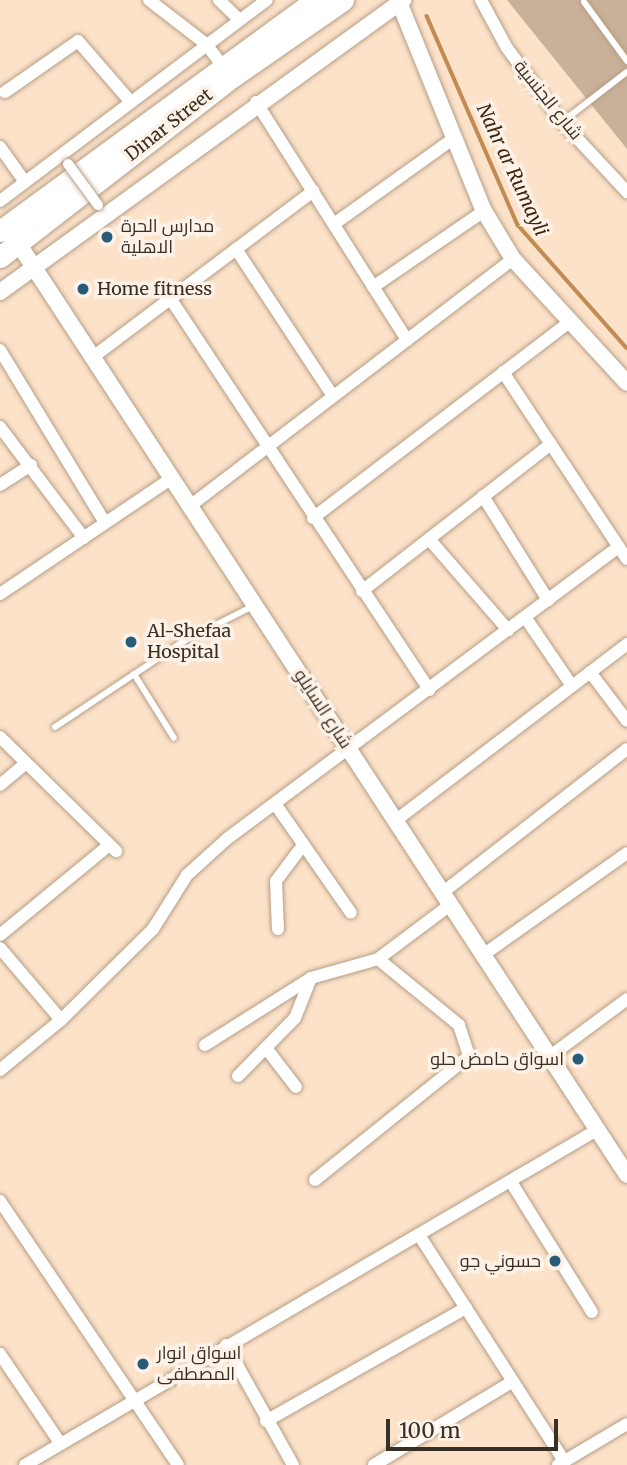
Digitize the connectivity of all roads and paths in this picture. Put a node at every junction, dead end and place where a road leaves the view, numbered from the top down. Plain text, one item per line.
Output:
1 (149, 0) edge
2 (219, 0) edge
3 (267, 0) edge
4 (316, 0) edge
5 (343, 0) edge
6 (481, 0) edge
7 (401, 1) edge
8 (584, 2) dead end
9 (239, 19) junction
10 (206, 44) junction
11 (627, 61) edge
12 (221, 64) junction
13 (627, 72) edge
14 (5, 92) dead end
15 (130, 102) junction
16 (256, 102) junction
17 (562, 122) junction
18 (454, 138) junction
19 (0, 146) edge
20 (68, 164) dead end
21 (26, 182) junction
22 (313, 191) junction
23 (627, 192) edge
24 (0, 201) edge
25 (98, 205) dead end
26 (484, 211) junction
27 (334, 224) junction
28 (0, 231) edge
29 (18, 243) junction
30 (236, 249) junction
31 (0, 257) edge
32 (513, 259) junction
33 (34, 267) junction
34 (373, 287) junction
35 (0, 292) edge
36 (170, 298) junction
37 (569, 322) junction
38 (407, 340) junction
39 (0, 349) edge
40 (93, 357) junction
41 (503, 372) junction
42 (627, 383) edge
43 (333, 396) junction
44 (0, 428) edge
45 (551, 444) junction
46 (267, 447) junction
47 (31, 465) junction
48 (172, 478) junction
49 (0, 485) edge
50 (483, 496) junction
51 (190, 506) junction
52 (313, 517) junction
53 (105, 523) junction
54 (84, 538) junction
55 (429, 539) junction
56 (618, 547) junction
57 (627, 559) edge
58 (362, 591) junction
59 (0, 594) edge
60 (548, 600) junction
61 (254, 605) junction
62 (525, 617) junction
63 (508, 630) junction
64 (627, 644) edge
65 (590, 673) junction
66 (134, 674) junction
67 (572, 686) junction
68 (429, 690) junction
69 (627, 721) edge
70 (55, 727) dead end
71 (0, 737) edge
72 (174, 738) dead end
73 (348, 749) junction
74 (627, 749) edge
75 (26, 763) junction
76 (0, 785) edge
77 (276, 805) junction
78 (395, 821) junction
79 (303, 845) junction
80 (627, 853) edge
81 (446, 899) junction
82 (351, 913) dead end
83 (278, 929) dead end
84 (0, 934) edge
85 (2, 953) edge
86 (483, 955) junction
87 (378, 959) junction
88 (311, 978) junction
89 (627, 999) edge
90 (61, 1020) junction
91 (205, 1045) dead end
92 (266, 1048) junction
93 (550, 1057) junction
94 (0, 1070) edge
95 (238, 1076) dead end
96 (296, 1087) dead end
97 (597, 1129) junction
98 (627, 1175) edge
99 (315, 1180) dead end
100 (511, 1182) junction
101 (0, 1201) edge
102 (419, 1235) junction
103 (466, 1308) junction
104 (592, 1312) dead end
105 (226, 1345) junction
106 (2, 1363) edge
107 (513, 1381) junction
108 (136, 1395) junction
109 (266, 1421) junction
110 (627, 1424) edge
111 (60, 1443) junction
112 (567, 1462) edge
113 (25, 1465) edge
114 (178, 1465) edge
115 (293, 1465) edge
116 (374, 1465) edge

1 - 10 street
2 - 9 street
3 - 9 street
4 - 12 main road, Dinar Street
5 - 29 main road, Dinar Street
6 - 17 street, شارع الجنسية
7 - 16 street
7 - 18 street
8 - 11 lane
9 - 10 street
10 - 12 street
10 - 15 street
12 - 28 main road, Dinar Street
13 - 17 lane
14 - 15 street
15 - 21 street
16 - 22 street
16 - 33 street
17 - 23 street, شارع الجنسية
18 - 26 street
18 - 27 street
19 - 21 street
20 - 25 street, bridge
21 - 24 street
22 - 27 street
22 - 30 street
26 - 32 street
26 - 34 street
27 - 34 street
29 - 31 main road, Dinar Street
29 - 33 street, شارع السايلو
30 - 36 street
30 - 43 street
32 - 37 street
32 - 38 street
33 - 35 street
33 - 40 street, شارع السايلو
34 - 38 street
36 - 40 street
36 - 46 street
37 - 41 street
37 - 42 street
38 - 43 street
39 - 53 street
40 - 48 street, شارع السايلو
41 - 45 street
41 - 52 street
43 - 46 street
44 - 47 street
45 - 50 street
45 - 56 street
46 - 51 street
46 - 52 street
47 - 49 street
47 - 54 street
48 - 51 street, شارع السايلو
48 - 53 street
50 - 55 street
50 - 60 street
51 - 61 street, شارع السايلو
52 - 58 street
53 - 54 street
54 - 59 street
55 - 58 street
55 - 63 street
56 - 57 street
56 - 60 street
58 - 68 street
60 - 62 street
61 - 66 lane
61 - 73 street, شارع السايلو
62 - 63 street
62 - 67 street
63 - 68 street
64 - 65 street
65 - 67 street
65 - 69 street
66 - 70 lane
66 - 72 lane
67 - 78 street
68 - 73 street
71 - 75 street
73 - 77 street
73 - 78 street, شارع السايلو
74 - 81 street
75 - 76 street
75 - 84 street
77 - 79 street
77 - 90 street
78 - 81 street, شارع السايلو
79 - 82 street
79 - 83 street
80 - 86 street
81 - 86 street, شارع السايلو
81 - 87 street
85 - 90 street
86 - 93 street, شارع السايلو
87 - 88 street
87 - 99 street
88 - 91 street
88 - 92 street
89 - 93 street
90 - 94 street
92 - 95 street
92 - 96 street
93 - 97 street, شارع السايلو
97 - 98 street, شارع السايلو
97 - 100 street
100 - 102 street
100 - 104 street
101 - 108 street
102 - 103 street
102 - 105 street
103 - 107 street
103 - 109 street
105 - 108 street
105 - 109 street
106 - 111 street
107 - 112 street
107 - 116 street
108 - 111 street
108 - 114 street
109 - 115 street
110 - 112 street
111 - 113 street

